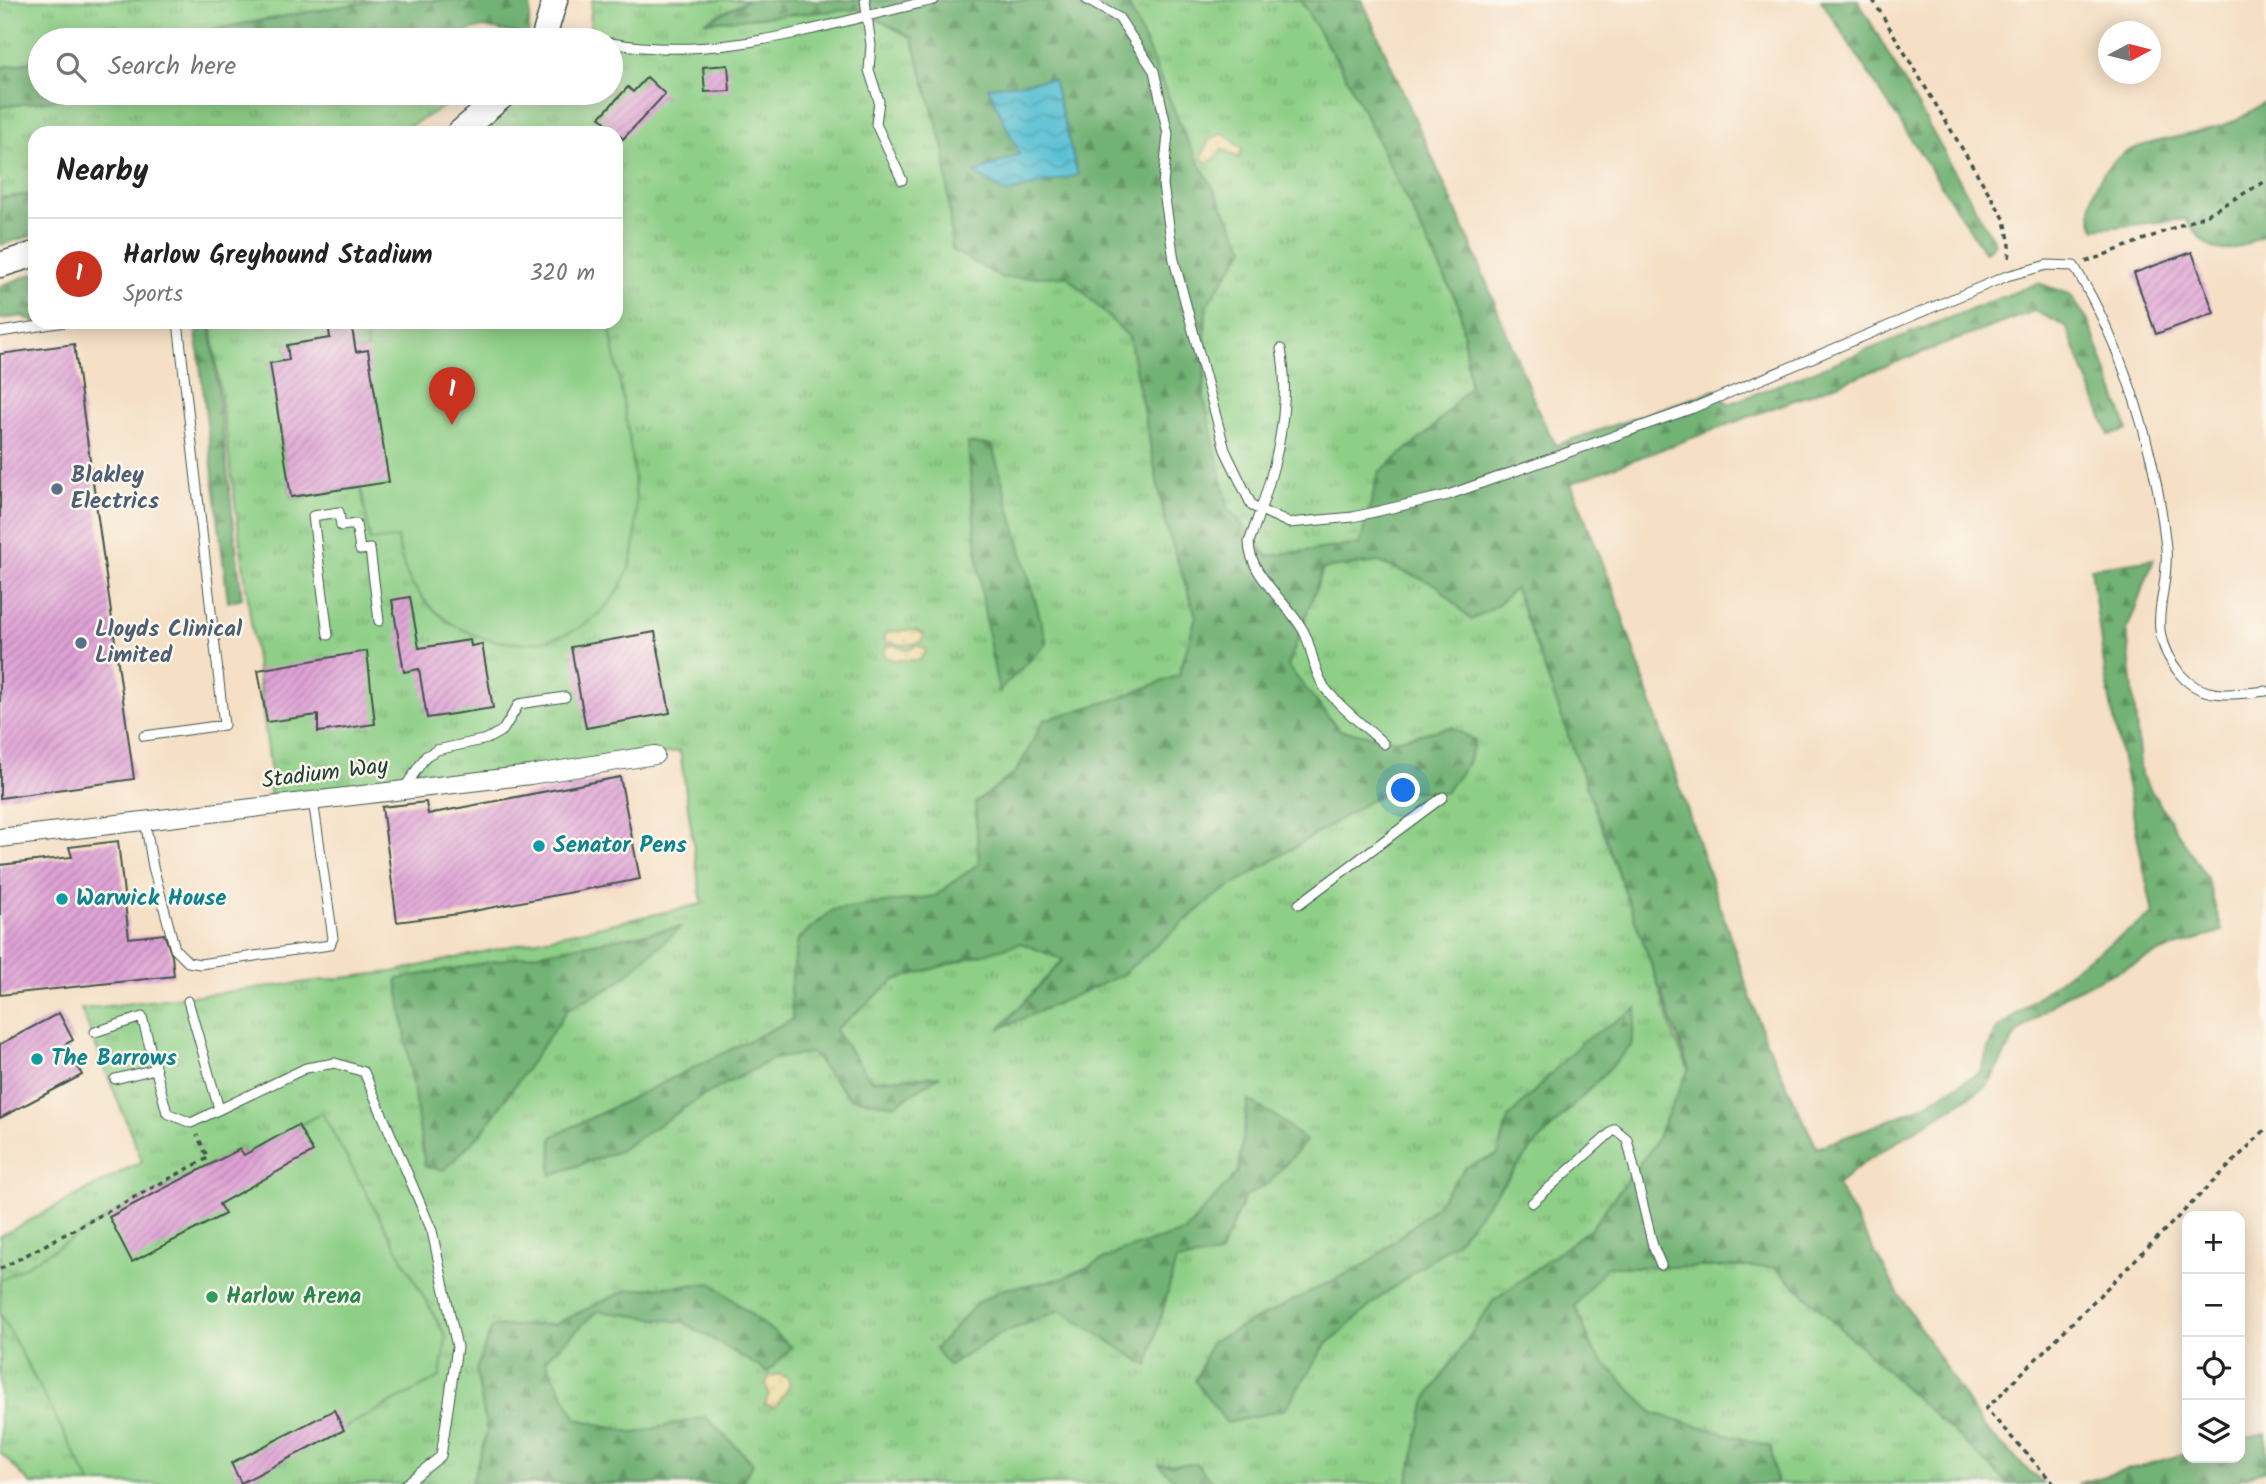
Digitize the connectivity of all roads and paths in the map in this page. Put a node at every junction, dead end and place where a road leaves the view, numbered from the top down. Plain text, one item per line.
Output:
1 (555, 0) edge
2 (865, 0) edge
3 (934, 0) edge
4 (1087, 0) edge
5 (1873, 0) edge
6 (868, 15) junction
7 (548, 28) edge
8 (623, 45) edge
9 (492, 105) edge
10 (467, 126) edge
11 (902, 180) dead end
12 (2266, 181) edge
13 (28, 256) edge
14 (0, 265) edge
15 (2074, 266) junction
16 (2007, 276) junction
17 (28, 328) edge
18 (179, 329) edge
19 (0, 332) edge
20 (1281, 349) dead end
21 (1260, 510) junction
22 (379, 621) dead end
23 (328, 635) dead end
24 (2266, 691) edge
25 (565, 697) dead end
26 (145, 736) dead end
27 (1384, 744) dead end
28 (655, 755) dead end
29 (403, 790) junction
30 (1443, 797) dead end
31 (313, 800) junction
32 (145, 821) junction
33 (0, 838) edge
34 (1299, 904) dead end
35 (188, 1001) dead end
36 (95, 1032) dead end
37 (155, 1069) junction
38 (115, 1079) dead end
39 (219, 1109) junction
40 (191, 1123) junction
41 (2266, 1129) edge
42 (1532, 1203) dead end
43 (1661, 1265) dead end
44 (0, 1269) edge
45 (406, 1484) edge
46 (2054, 1484) edge

1 - 7 street
2 - 6 lane
3 - 6 lane
4 - 21 lane
5 - 16 path
6 - 8 lane
6 - 11 lane
9 - 10 street
12 - 15 path
13 - 14 street
15 - 16 lane
15 - 24 lane
16 - 21 lane
17 - 19 lane
18 - 26 lane
20 - 21 lane
21 - 27 lane
22 - 23 lane
25 - 29 lane
28 - 29 street, Stadium Way
29 - 31 street, Stadium Way
30 - 34 lane
31 - 32 street, Stadium Way
31 - 32 lane
32 - 33 street, Stadium Way
35 - 39 lane
36 - 37 lane
37 - 38 lane
37 - 40 lane
39 - 40 lane
39 - 45 lane
40 - 44 path
41 - 46 path
42 - 43 lane

